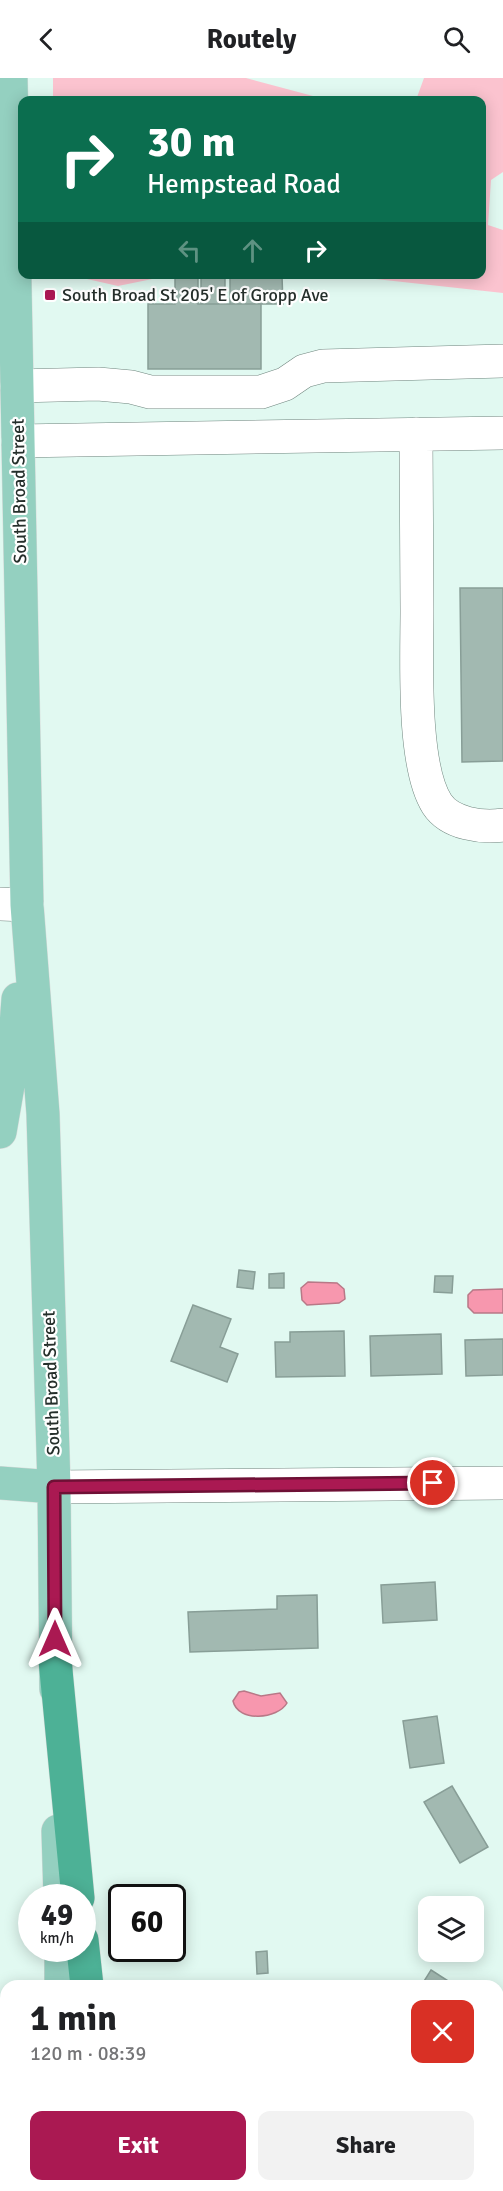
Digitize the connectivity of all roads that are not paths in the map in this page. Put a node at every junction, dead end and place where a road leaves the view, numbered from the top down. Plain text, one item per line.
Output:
1 (11, 78) edge
2 (503, 361) edge
3 (17, 386) junction
4 (503, 433) edge
5 (416, 434) junction
6 (12, 461) edge
7 (503, 825) edge
8 (14, 904) edge
9 (0, 1132) edge
10 (0, 1483) edge
11 (503, 1483) edge
12 (54, 1487) junction
13 (55, 1660) junction
14 (60, 1884) edge
15 (77, 1884) edge
16 (61, 1962) edge
17 (84, 1962) edge
18 (61, 1980) edge
19 (86, 1980) edge

1 - 3 main road, South Broad Street
2 - 3 street
3 - 6 main road, South Broad Street
4 - 5 street
5 - 6 street
5 - 7 street
6 - 8 main road, South Broad Street
8 - 9 main road, South Broad Street
8 - 12 main road, South Broad Street
10 - 12 main road
11 - 12 street
12 - 13 main road, South Broad Street
13 - 14 main road, South Broad Street
13 - 15 highway
16 - 18 main road
17 - 19 highway

